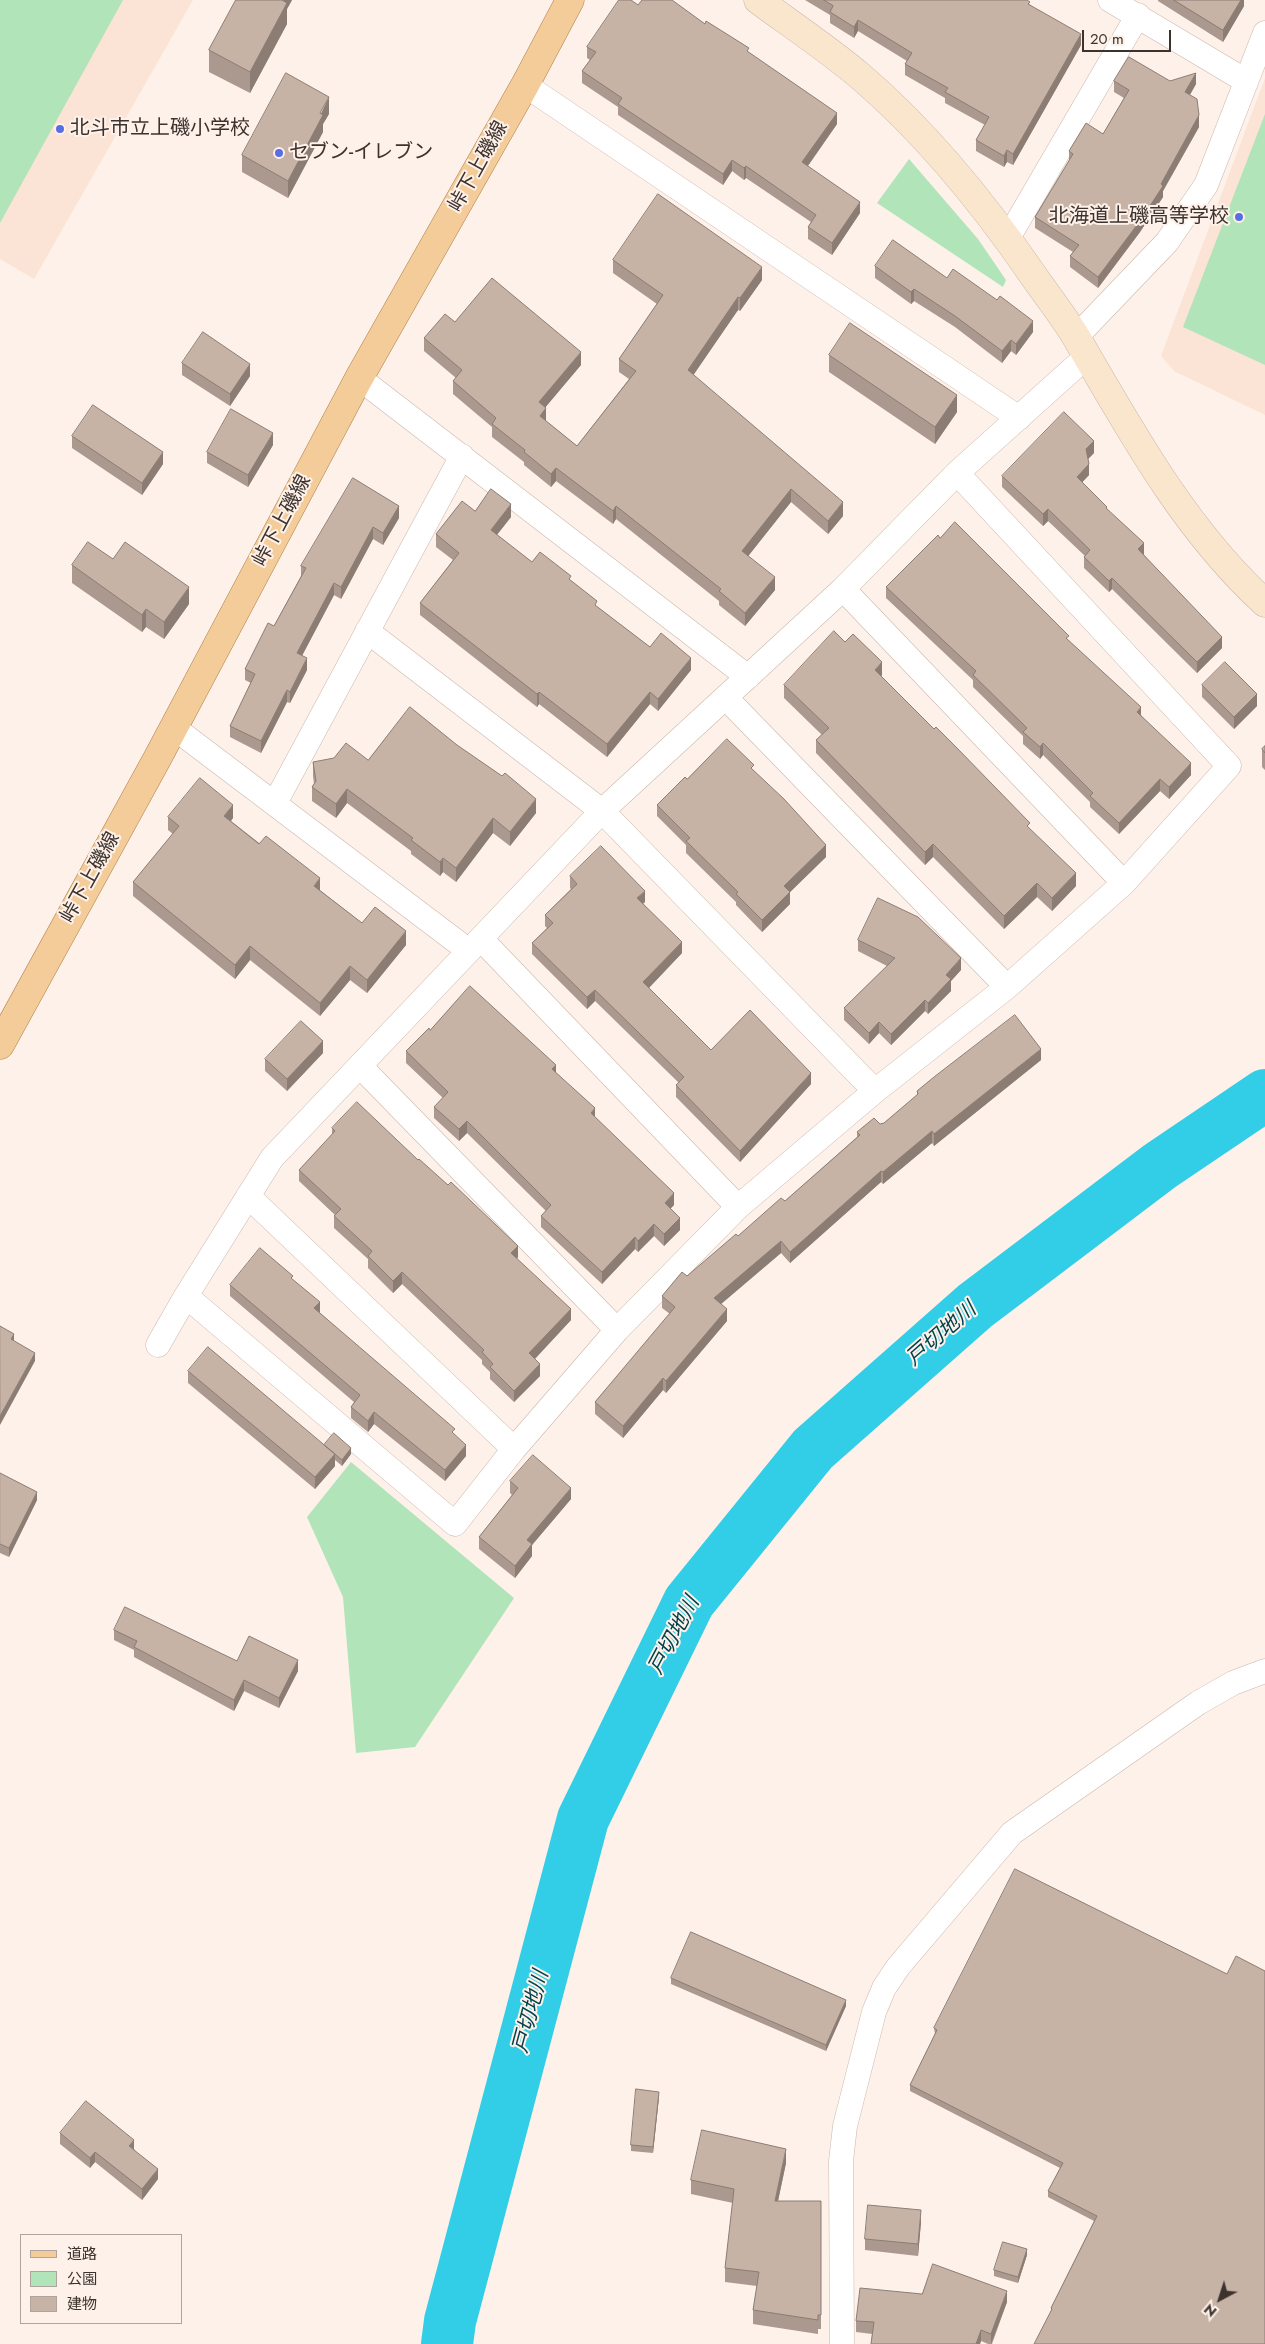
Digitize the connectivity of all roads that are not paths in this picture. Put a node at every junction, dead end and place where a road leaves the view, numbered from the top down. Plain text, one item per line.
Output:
1 (570, 0) edge
2 (758, 0) edge
3 (1110, 0) edge
4 (1138, 15) junction
5 (1265, 33) edge
6 (1246, 81) junction
7 (525, 85) junction
8 (1008, 238) junction
9 (1081, 347) junction
10 (359, 378) junction
11 (1019, 418) junction
12 (462, 456) junction
13 (957, 473) junction
14 (843, 589) junction
15 (1265, 603) edge
16 (367, 631) junction
17 (748, 677) junction
18 (726, 698) junction
19 (173, 726) junction
20 (275, 803) junction
21 (602, 811) junction
22 (1124, 883) junction
23 (475, 945) junction
24 (1007, 987) junction
25 (0, 1045) edge
26 (360, 1066) junction
27 (875, 1091) junction
28 (248, 1196) junction
29 (738, 1207) junction
30 (186, 1296) junction
31 (617, 1330) junction
32 (158, 1345) dead end
33 (514, 1449) junction
34 (1265, 1671) edge
35 (842, 2344) edge

1 - 7 main road, 峠下上磯線
2 - 8 street
3 - 4 street
4 - 6 street
4 - 8 street
5 - 6 street
6 - 9 street
7 - 10 main road, 峠下上磯線
7 - 11 street
8 - 9 street
9 - 11 street
9 - 15 street
10 - 12 street
10 - 19 main road, 峠下上磯線
11 - 13 street
12 - 16 street
12 - 17 street
13 - 14 street
13 - 22 street
14 - 17 street
14 - 22 street
16 - 20 street
16 - 21 street
17 - 18 street
18 - 21 street
18 - 24 street
19 - 20 street
19 - 25 main road, 峠下上磯線
20 - 23 street
21 - 23 street
21 - 27 street
22 - 24 street
23 - 26 street
23 - 29 street
24 - 27 street
26 - 28 street
26 - 31 street
27 - 29 street
28 - 30 street
28 - 33 street
29 - 31 street
30 - 32 street
30 - 33 street
31 - 33 street
34 - 35 street

